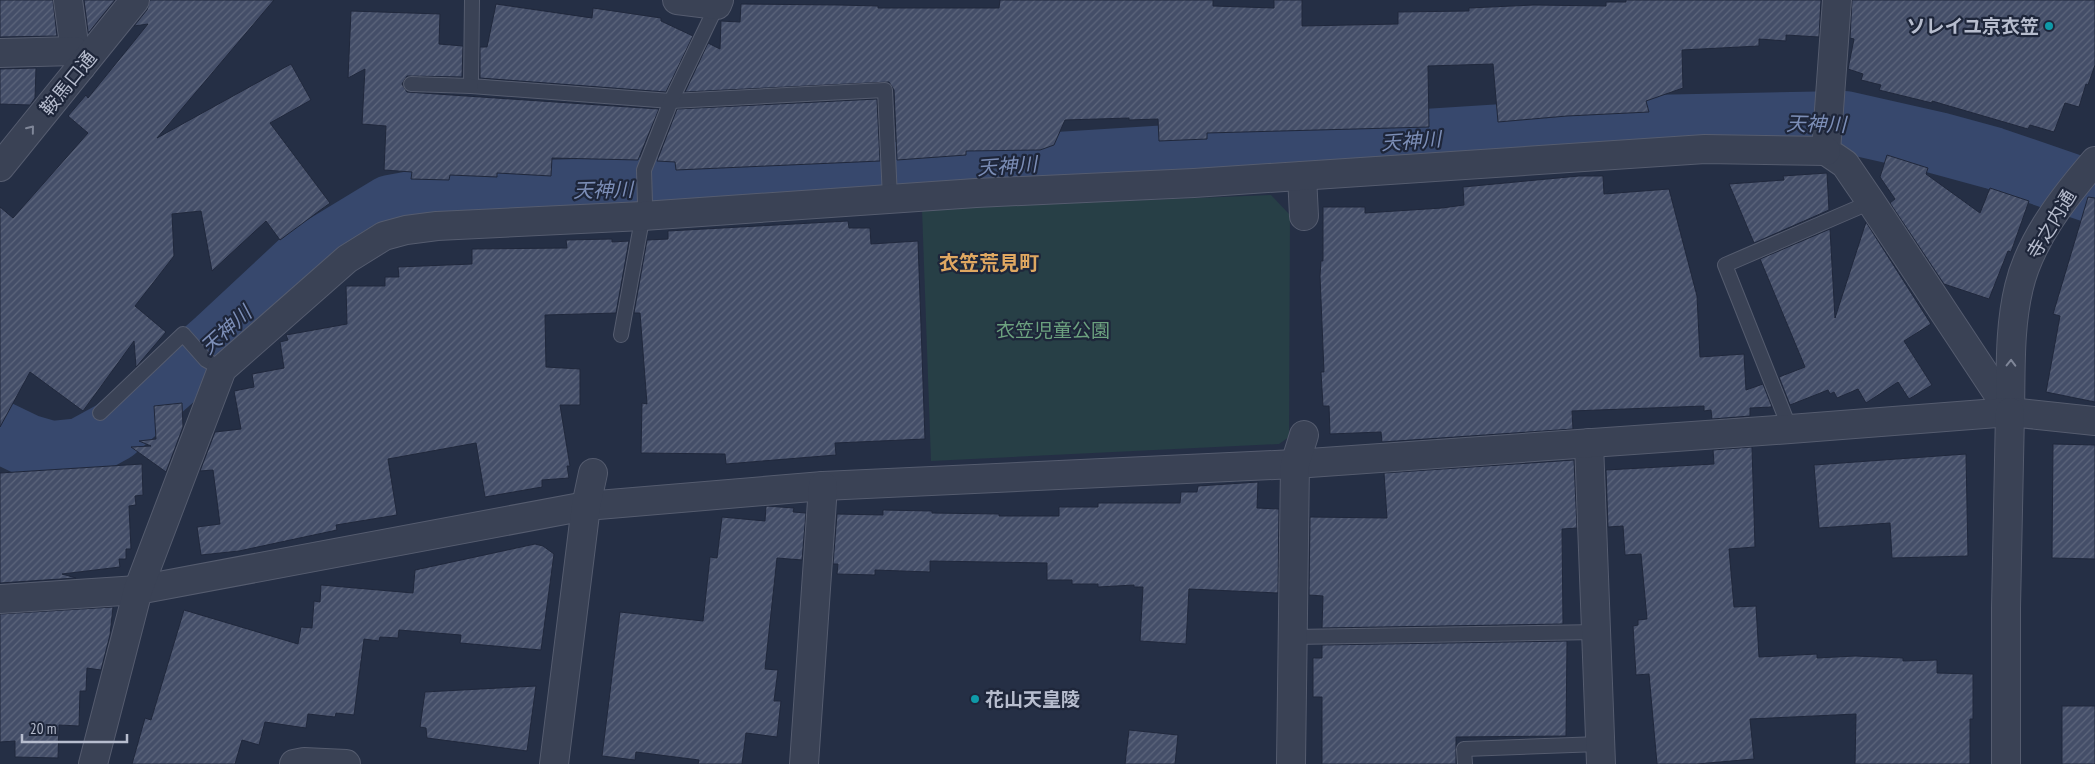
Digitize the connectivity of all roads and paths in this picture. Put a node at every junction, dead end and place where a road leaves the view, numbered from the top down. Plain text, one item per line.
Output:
1 (68, 0) edge
2 (135, 0) edge
3 (472, 0) edge
4 (678, 0) edge
5 (1837, 0) edge
6 (718, 3) edge
7 (0, 53) edge
8 (78, 59) junction
9 (411, 84) dead end
10 (471, 86) junction
11 (671, 100) junction
12 (1827, 139) junction
13 (2095, 161) edge
14 (0, 167) edge
15 (1302, 176) junction
16 (890, 192) junction
17 (1871, 202) junction
18 (644, 210) junction
19 (1304, 216) dead end
20 (621, 335) dead end
21 (214, 364) junction
22 (2010, 412) junction
23 (100, 413) dead end
24 (2095, 421) edge
25 (1790, 430) junction
26 (1304, 435) dead end
27 (1589, 443) junction
28 (1295, 464) junction
29 (593, 473) dead end
30 (823, 486) junction
31 (586, 506) junction
32 (138, 590) junction
33 (0, 599) edge
34 (1597, 632) junction
35 (1293, 637) junction
36 (1600, 754) edge
37 (93, 764) edge
38 (294, 764) edge
39 (346, 764) edge
40 (554, 764) edge
41 (804, 764) edge
42 (1291, 764) edge
43 (1465, 764) edge
44 (2006, 764) edge

1 - 8 street
2 - 8 street, 鞍馬口通
3 - 10 lane
4 - 6 street
5 - 12 street
6 - 11 lane
7 - 8 street
14 -> 8 street, 鞍馬口通
9 - 10 lane
10 - 11 lane
11 - 16 lane
11 - 18 lane
12 - 15 street
12 - 17 street
22 -> 13 street, 寺之内通
15 - 16 street
15 - 19 street
16 - 18 street
17 - 22 street
17 - 25 lane
18 - 20 lane
18 - 21 street
21 - 23 lane
21 - 32 street
22 - 24 street
22 - 25 street
22 - 44 street, 寺之内通
25 - 27 street
26 - 28 street
27 - 28 street
27 - 34 street
28 - 30 street
28 - 35 street
29 - 31 street
30 - 31 street
30 - 41 street
31 - 32 street
31 - 40 street
32 - 33 street
32 - 37 street
34 - 35 lane
34 - 36 street
35 - 42 street
36 - 43 lane
38 - 39 street

